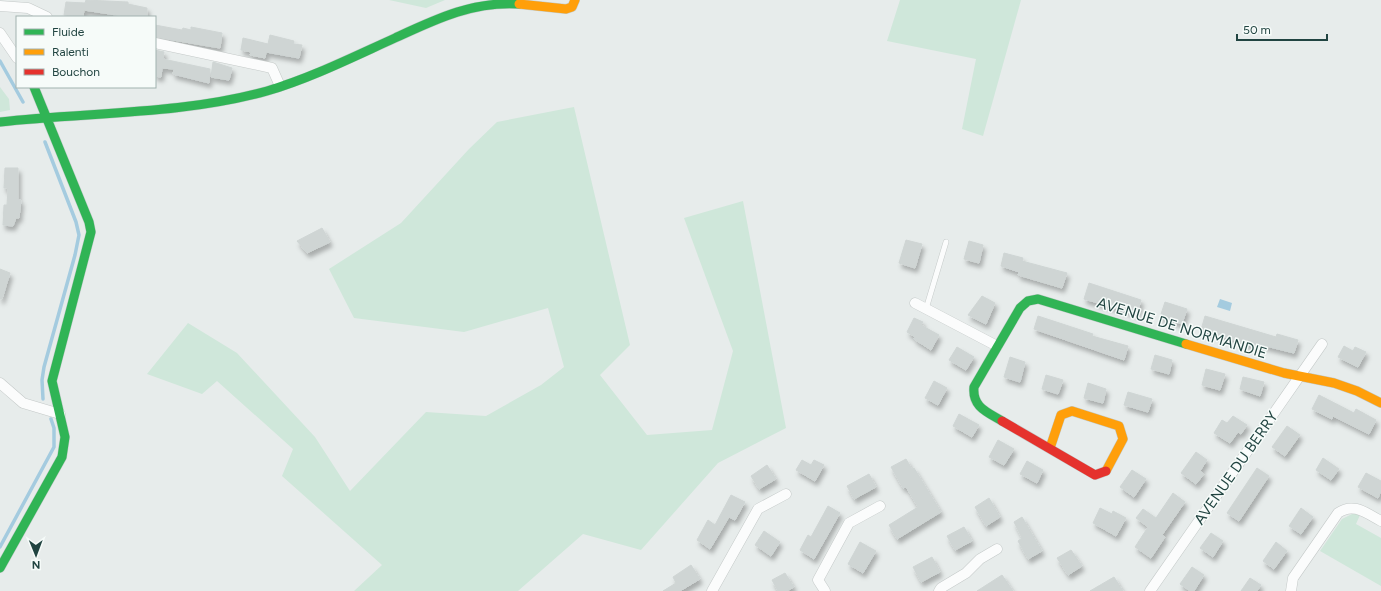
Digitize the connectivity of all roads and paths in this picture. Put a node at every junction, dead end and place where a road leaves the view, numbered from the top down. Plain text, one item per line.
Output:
1 (573, 4) edge
2 (0, 6) edge
3 (46, 16) edge
4 (0, 33) edge
5 (156, 43) edge
6 (16, 57) edge
7 (280, 86) junction
8 (34, 88) edge
9 (47, 117) junction
10 (0, 122) edge
11 (946, 242) dead end
12 (915, 303) dead end
13 (926, 309) junction
14 (1322, 344) dead end
15 (997, 346) junction
16 (1300, 375) junction
17 (0, 383) edge
18 (1381, 403) edge
19 (60, 414) junction
20 (1050, 448) junction
21 (786, 494) dead end
22 (880, 506) dead end
23 (1381, 521) edge
24 (997, 549) dead end
25 (0, 568) edge
26 (1291, 590) edge
27 (712, 591) edge
28 (824, 591) edge
29 (939, 591) edge
30 (1150, 591) edge

1 - 7 street
2 - 3 street
4 - 6 street
5 - 7 street
7 - 9 street
8 - 9 street
9 - 10 street
9 - 19 street
11 - 13 lane
12 - 13 street
13 - 15 street
14 - 16 street, AVENUE DU BERRY
15 - 16 street, AVENUE DE NORMANDIE
15 - 20 street, AVENUE DE NORMANDIE
16 - 18 street, AVENUE DE NORMANDIE
16 - 30 street, AVENUE DU BERRY
17 - 19 street
19 - 25 street
20 - 20 street
21 - 27 street
22 - 28 street
23 - 26 street
24 - 29 street

